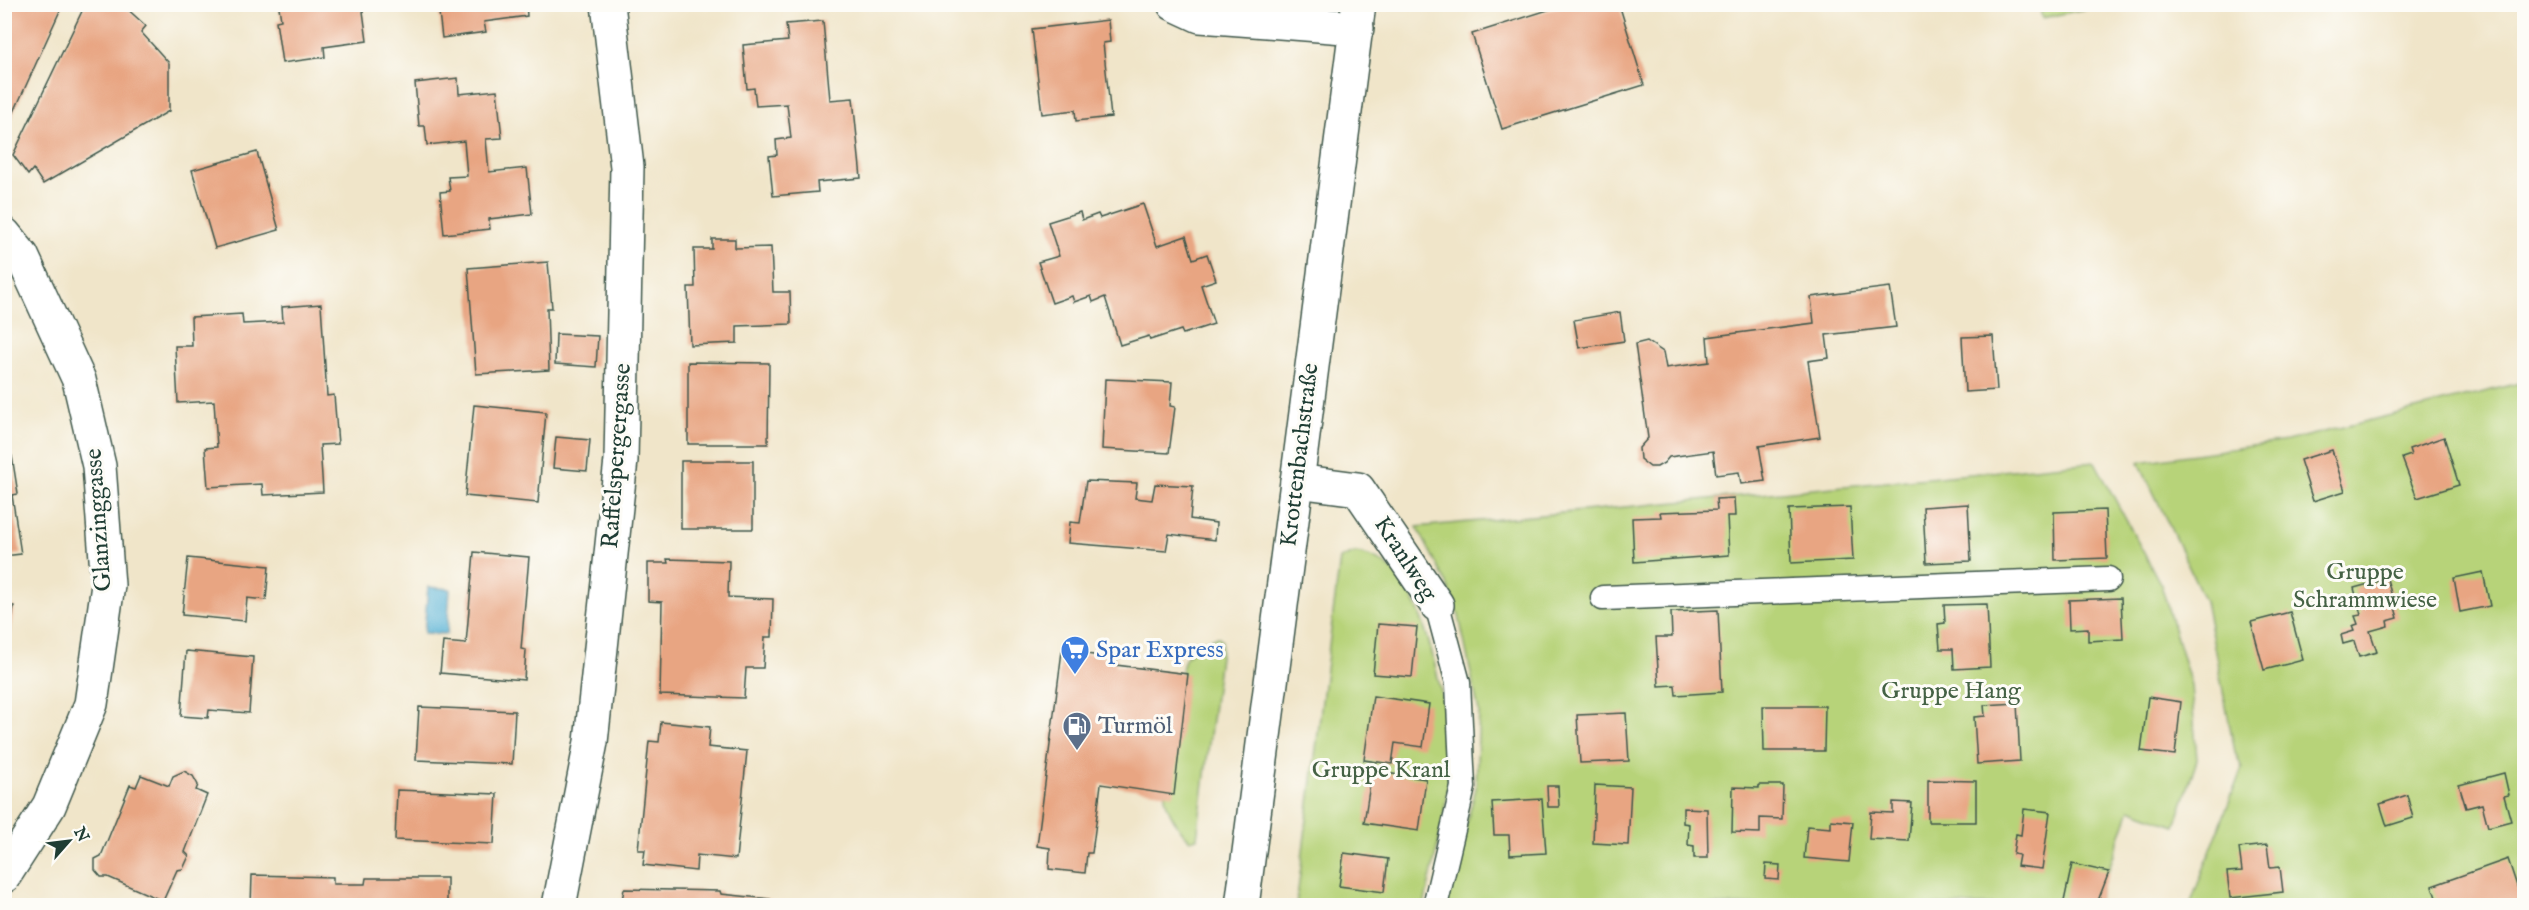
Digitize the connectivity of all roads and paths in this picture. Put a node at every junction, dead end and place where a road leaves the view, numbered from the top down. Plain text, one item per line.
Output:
1 (608, 4) edge
2 (1174, 4) edge
3 (1358, 16) edge
4 (4, 234) edge
5 (1297, 482) junction
6 (2108, 579) dead end
7 (1603, 598) dead end
8 (1437, 605) joint
9 (4, 876) edge
10 (559, 906) edge
11 (1242, 906) edge
12 (1435, 906) edge

1 - 10 street, Raffelspergergasse
2 - 3 street
3 - 5 street, Krottenbachstraße
4 - 9 street, Glanzinggasse
5 - 8 street, Kranlweg
5 - 11 street, Krottenbachstraße
6 - 7 lane
8 - 12 lane, Kranlweg

